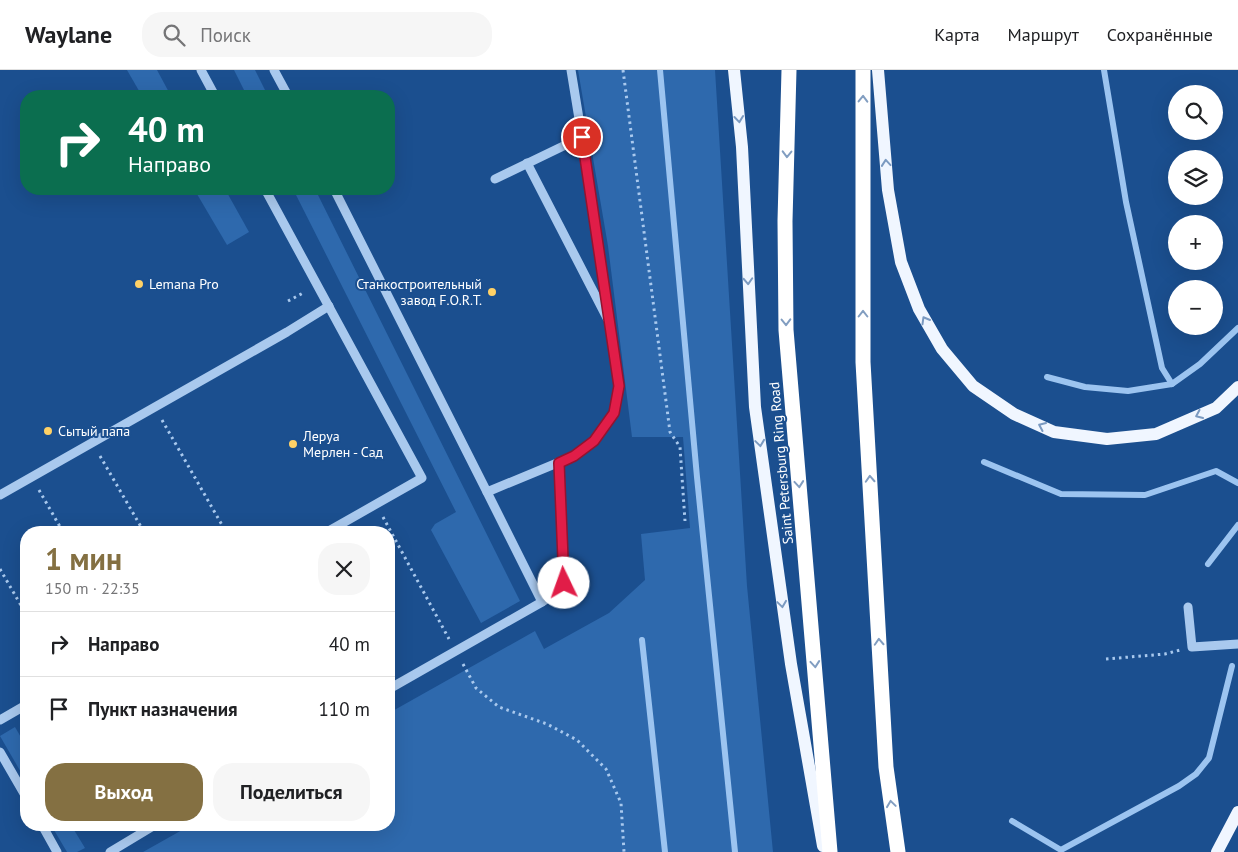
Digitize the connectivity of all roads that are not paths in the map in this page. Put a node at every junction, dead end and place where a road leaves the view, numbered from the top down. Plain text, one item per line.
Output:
1 (201, 70) edge
2 (274, 70) edge
3 (571, 70) edge
4 (734, 70) edge
5 (789, 70) edge
6 (863, 70) edge
7 (878, 70) edge
8 (212, 90) edge
9 (285, 90) edge
10 (582, 137) junction
11 (527, 163) junction
12 (495, 179) dead end
13 (268, 195) edge
14 (337, 195) edge
15 (329, 306) junction
16 (611, 325) junction
17 (1238, 387) edge
18 (559, 463) junction
19 (487, 492) junction
20 (0, 496) edge
21 (338, 526) edge
22 (542, 602) junction
23 (1188, 608) dead end
24 (1238, 644) edge
25 (395, 686) edge
26 (20, 708) edge
27 (0, 720) edge
28 (0, 752) edge
29 (20, 787) edge
30 (1238, 812) edge
31 (46, 831) edge
32 (144, 831) edge
33 (58, 852) edge
34 (110, 852) edge
35 (824, 852) edge
36 (830, 852) edge
37 (898, 852) edge
38 (1217, 852) edge

1 - 8 lane
2 - 9 lane
3 - 10 lane
4 -> 35 main road
5 -> 36 highway, Saint Petersburg Ring Road
37 -> 6 highway
17 -> 7 main road
10 - 11 lane
10 - 16 lane
11 - 12 lane
11 - 16 lane
13 - 15 lane
14 - 19 lane
15 - 20 lane
15 - 21 lane
16 - 18 lane
18 - 19 lane
18 - 22 lane
19 - 22 lane
22 - 25 lane
23 - 24 lane
26 - 27 lane
28 - 29 lane
30 - 38 main road
31 - 33 lane
32 - 34 lane

